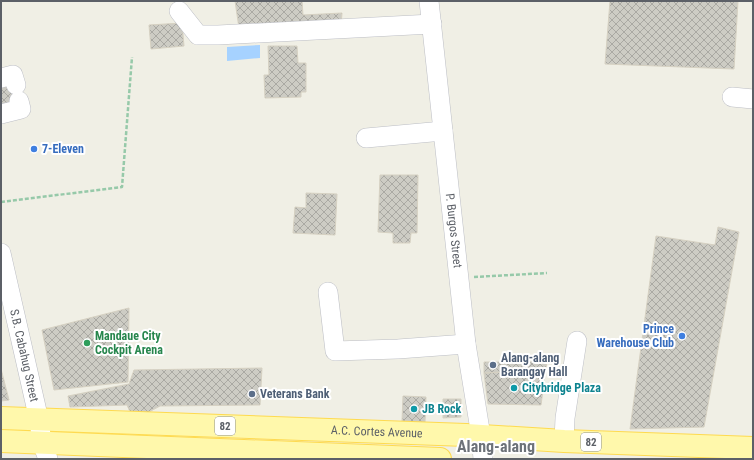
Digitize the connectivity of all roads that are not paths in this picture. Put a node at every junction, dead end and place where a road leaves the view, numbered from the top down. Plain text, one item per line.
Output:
1 (429, 1) edge
2 (179, 12) dead end
3 (432, 24) junction
4 (12, 88) edge
5 (732, 97) dead end
6 (753, 99) edge
7 (1, 114) edge
8 (443, 131) junction
9 (366, 138) dead end
10 (1, 253) edge
11 (328, 292) dead end
12 (7, 305) edge
13 (577, 341) dead end
14 (466, 344) junction
15 (1, 418) edge
16 (38, 420) junction
17 (264, 428) junction
18 (481, 436) junction
19 (1, 442) edge
20 (564, 442) junction
21 (753, 448) edge
22 (45, 451) edge
23 (701, 452) edge
24 (263, 453) junction
25 (440, 459) edge
26 (483, 459) edge

1 - 3 street, P. Burgos Street
2 - 3 street
3 - 8 street, P. Burgos Street
4 - 7 street
5 - 6 street
8 - 9 street
8 - 14 street, P. Burgos Street
10 - 12 street, S.B. Cabahug Street
11 - 14 street
12 - 16 street, S.B. Cabahug Street
13 - 20 street
14 - 18 street, P. Burgos Street
15 - 16 main road, A.C. Cortes Avenue / 82
16 - 17 main road, A.C. Cortes Avenue / 82
16 - 22 street, S.B. Cabahug Street
17 - 18 main road, A.C. Cortes Avenue / 82
17 - 24 main road
18 - 20 main road, A.C. Cortes Avenue / 82
18 - 26 street, P. Burgos Street
19 - 22 main road, A.C. Cortes Avenue / 82
20 - 23 main road, A.C. Cortes Avenue / 82
21 - 23 main road, A.C. Cortes Avenue / 82
22 - 24 main road, A.C. Cortes Avenue / 82
24 - 25 main road, A.C. Cortes Avenue / 82

